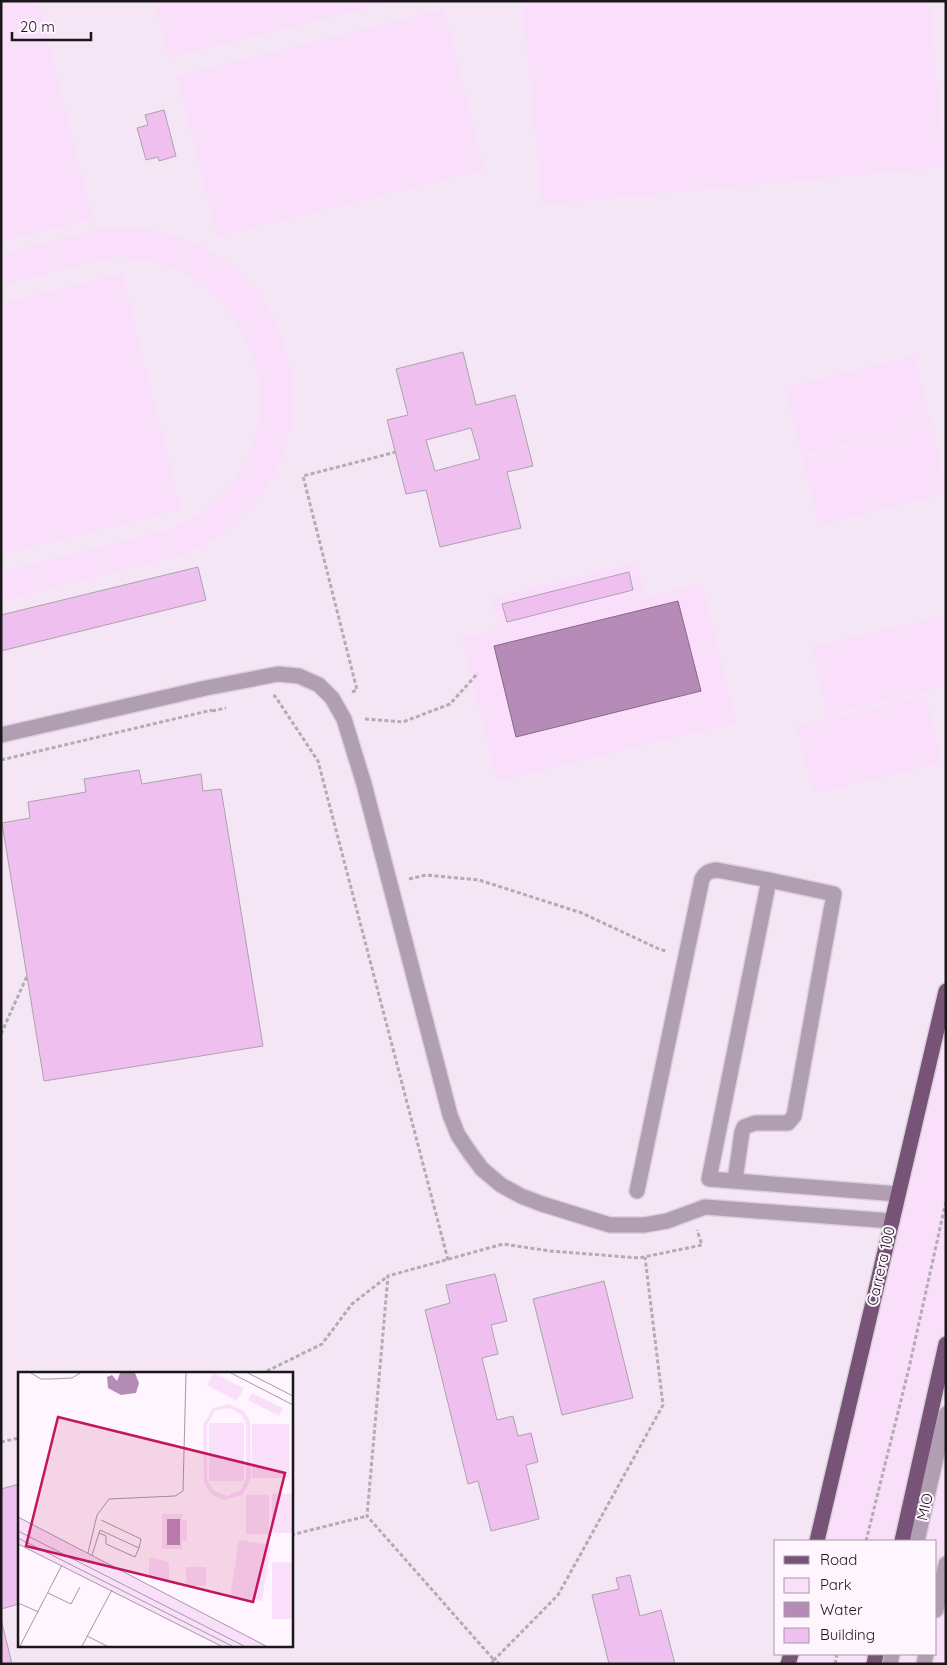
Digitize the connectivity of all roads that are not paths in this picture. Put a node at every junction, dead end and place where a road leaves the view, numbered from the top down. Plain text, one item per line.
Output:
1 (1, 735) edge
2 (769, 880) junction
3 (946, 991) edge
4 (735, 1180) junction
5 (637, 1191) dead end
6 (898, 1194) junction
7 (892, 1221) junction
8 (946, 1344) edge
9 (946, 1414) edge
10 (817, 1540) edge
11 (902, 1540) edge
12 (917, 1540) edge
13 (946, 1564) edge
14 (937, 1605) edge

1 - 7 lane
2 - 4 lane
2 - 4 lane
2 - 5 lane
3 - 6 main road, Carrera 100
4 - 6 lane
6 - 7 main road, Carrera 100
7 - 10 main road, Carrera 100
8 - 11 main road
9 - 12 lane, MIO
13 - 14 lane

